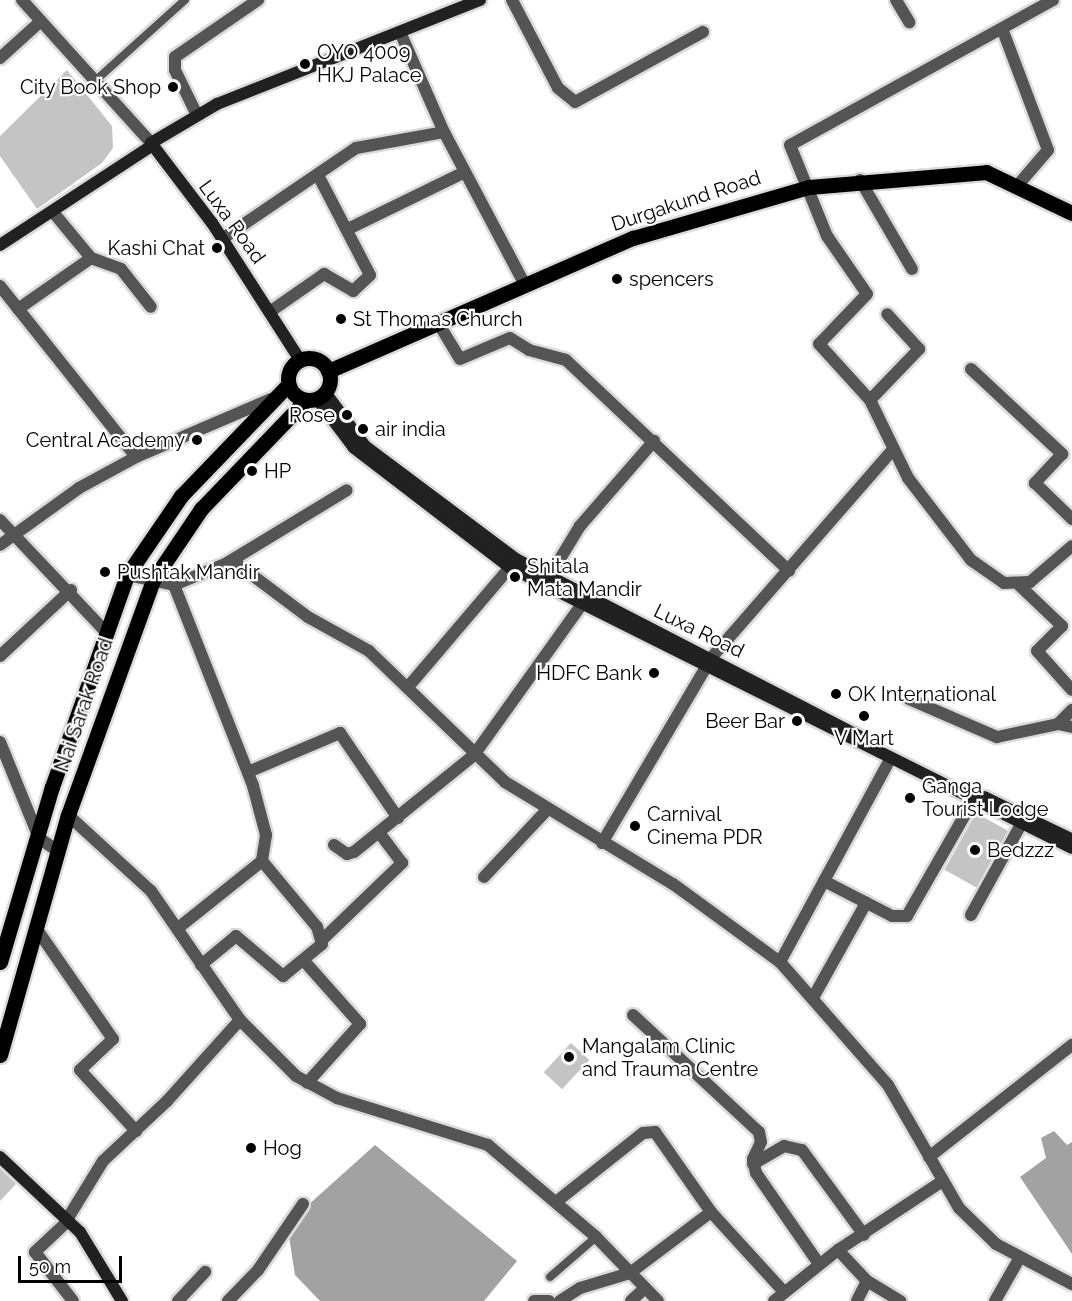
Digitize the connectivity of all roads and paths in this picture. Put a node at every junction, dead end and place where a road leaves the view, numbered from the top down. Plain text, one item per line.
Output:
1 (22, 0) edge
2 (185, 0) edge
3 (258, 0) edge
4 (480, 0) edge
5 (512, 0) edge
6 (896, 0) edge
7 (1053, 0) edge
8 (41, 21) junction
9 (909, 22) dead end
10 (1003, 31) junction
11 (400, 32) junction
12 (703, 32) dead end
13 (0, 58) edge
14 (95, 81) junction
15 (197, 115) junction
16 (444, 132) junction
17 (152, 143) junction
18 (465, 172) junction
19 (318, 175) junction
20 (860, 180) junction
21 (1019, 184) junction
22 (808, 187) junction
23 (53, 212) junction
24 (1072, 213) edge
25 (348, 229) junction
26 (222, 238) junction
27 (0, 246) edge
28 (91, 258) junction
29 (912, 269) dead end
30 (524, 282) junction
31 (0, 286) edge
32 (151, 308) dead end
33 (18, 309) junction
34 (271, 311) junction
35 (888, 314) dead end
36 (437, 321) junction
37 (300, 360) junction
38 (971, 369) dead end
39 (328, 370) junction
40 (280, 392) junction
41 (316, 397) junction
42 (870, 400) junction
43 (654, 441) junction
44 (891, 452) junction
45 (136, 457) junction
46 (347, 490) dead end
47 (1072, 519) edge
48 (0, 520) edge
49 (12, 533) junction
50 (0, 545) edge
51 (1072, 546) edge
52 (227, 563) junction
53 (513, 563) junction
54 (789, 571) junction
55 (127, 575) junction
56 (549, 577) junction
57 (153, 580) junction
58 (174, 585) junction
59 (1020, 586) junction
60 (70, 590) junction
61 (584, 601) junction
62 (105, 630) junction
63 (0, 656) edge
64 (710, 662) junction
65 (408, 687) junction
66 (1072, 690) edge
67 (909, 699) dead end
68 (1072, 710) edge
69 (1058, 724) junction
70 (1072, 727) edge
71 (0, 742) edge
72 (474, 755) junction
73 (889, 761) junction
74 (248, 772) junction
75 (975, 798) junction
76 (546, 811) junction
77 (68, 815) junction
78 (398, 818) junction
79 (1023, 820) junction
80 (379, 833) junction
81 (39, 838) junction
82 (1072, 839) edge
83 (602, 843) junction
84 (334, 845) dead end
85 (1072, 848) edge
86 (59, 852) junction
87 (262, 861) junction
88 (484, 877) dead end
89 (824, 881) junction
90 (866, 903) junction
91 (971, 915) dead end
92 (36, 928) junction
93 (178, 928) junction
94 (323, 939) junction
95 (0, 962) edge
96 (305, 962) junction
97 (780, 962) junction
98 (201, 965) junction
99 (814, 996) junction
100 (633, 1015) dead end
101 (240, 1020) junction
102 (1072, 1045) edge
103 (0, 1055) edge
104 (307, 1083) junction
105 (136, 1131) junction
106 (0, 1157) edge
107 (929, 1157) junction
108 (753, 1164) junction
109 (941, 1182) junction
110 (556, 1202) junction
111 (303, 1204) dead end
112 (711, 1212) junction
113 (69, 1219) junction
114 (864, 1235) junction
115 (596, 1237) junction
116 (838, 1250) junction
117 (1019, 1259) junction
118 (819, 1264) junction
119 (205, 1272) dead end
120 (630, 1273) junction
121 (550, 1277) dead end
122 (867, 1281) junction
123 (1072, 1284) edge
124 (645, 1288) junction
125 (784, 1292) junction
126 (73, 1301) edge
127 (122, 1301) edge
128 (178, 1301) edge
129 (228, 1301) edge
130 (534, 1301) edge
131 (549, 1301) edge
132 (560, 1301) edge
133 (632, 1301) edge
134 (658, 1301) edge
135 (774, 1301) edge
136 (857, 1301) edge
137 (900, 1301) edge
138 (995, 1301) edge

1 - 8 street
2 - 14 lane
3 - 15 street
4 - 11 street
5 - 12 street
6 - 9 street
7 - 10 street
8 - 13 street
8 - 14 street
10 - 21 street
10 - 22 street
11 - 15 street
11 - 16 street
14 - 17 street
15 - 17 street
16 - 18 street
16 - 19 street
17 - 23 street
17 - 26 street, Luxa Road
18 - 25 street
18 - 30 street
19 - 25 street
19 - 26 street
20 - 21 main road, Durgakund Road
20 - 22 main road, Durgakund Road
20 - 29 street
21 - 24 main road, Durgakund Road
22 - 30 main road, Durgakund Road
22 - 42 street
23 - 27 street
23 - 28 street
25 - 34 street
26 - 34 street, Luxa Road
28 - 32 street
28 - 33 street
30 - 36 main road, Durgakund Road
31 - 33 street
33 - 45 street
34 - 37 street, Luxa Road
35 - 42 street
36 - 39 main road, Durgakund Road
36 - 43 street
37 - 39 main road
37 - 40 main road, Nai Sarak Road
38 - 47 street
39 - 41 main road
40 - 41 main road
40 - 45 street
40 - 55 main road, Nai Sarak Road
41 - 53 street, Luxa Road
41 - 53 street
41 - 57 main road, Nai Sarak Road
42 - 44 street
43 - 54 street
43 - 56 street
44 - 54 street
44 - 59 street
45 - 49 street
46 - 52 street
48 - 49 street
49 - 50 street
49 - 60 street
51 - 59 street
52 - 58 street
52 - 65 street
53 - 56 street, Luxa Road
53 - 61 street
53 - 65 street
54 - 64 street
55 - 57 street
55 - 62 main road, Nai Sarak Road
56 - 61 street, Luxa Road
57 - 58 street
57 - 77 main road, Nai Sarak Road
58 - 74 street
59 - 66 street
60 - 62 street
60 - 63 street
61 - 64 street, Luxa Road
61 - 72 street
62 - 81 main road, Nai Sarak Road
64 - 73 street
64 - 75 street, Luxa Road
64 - 83 street
65 - 72 street
67 - 69 street
68 - 69 street
69 - 70 street
71 - 81 street
72 - 76 street
72 - 78 street
73 - 75 street
73 - 89 street
74 - 78 street
74 - 87 street
75 - 79 street, Luxa Road
75 - 90 street
76 - 83 street
76 - 88 street
77 - 86 main road, Nai Sarak Road
77 - 93 street
78 - 80 street
79 - 82 street, Luxa Road
79 - 85 street
79 - 91 street
80 - 84 street
80 - 94 street
81 - 86 street
81 - 95 main road, Nai Sarak Road
83 - 97 street
86 - 92 main road, Nai Sarak Road
87 - 93 street
87 - 94 street
89 - 90 street
89 - 97 street
90 - 99 street
92 - 103 main road, Nai Sarak Road
92 - 105 street
93 - 98 street
94 - 96 street
96 - 98 street
96 - 104 street
97 - 99 street
98 - 101 street
99 - 107 street
100 - 108 street
101 - 104 street
101 - 105 street
102 - 107 street
104 - 110 street
105 - 113 street
106 - 113 street
107 - 109 street
108 - 114 street
108 - 118 street
109 - 114 street
109 - 117 street
110 - 112 street
110 - 115 street
111 - 129 street
112 - 120 street
112 - 125 street
113 - 126 street
113 - 127 street
114 - 116 street
115 - 120 street
115 - 121 lane
116 - 118 street
116 - 122 street
117 - 123 street
117 - 138 street
118 - 125 street
119 - 128 street
120 - 124 street
120 - 132 street
122 - 136 street
122 - 137 street
124 - 133 street
124 - 134 street
125 - 135 street
130 - 131 street

